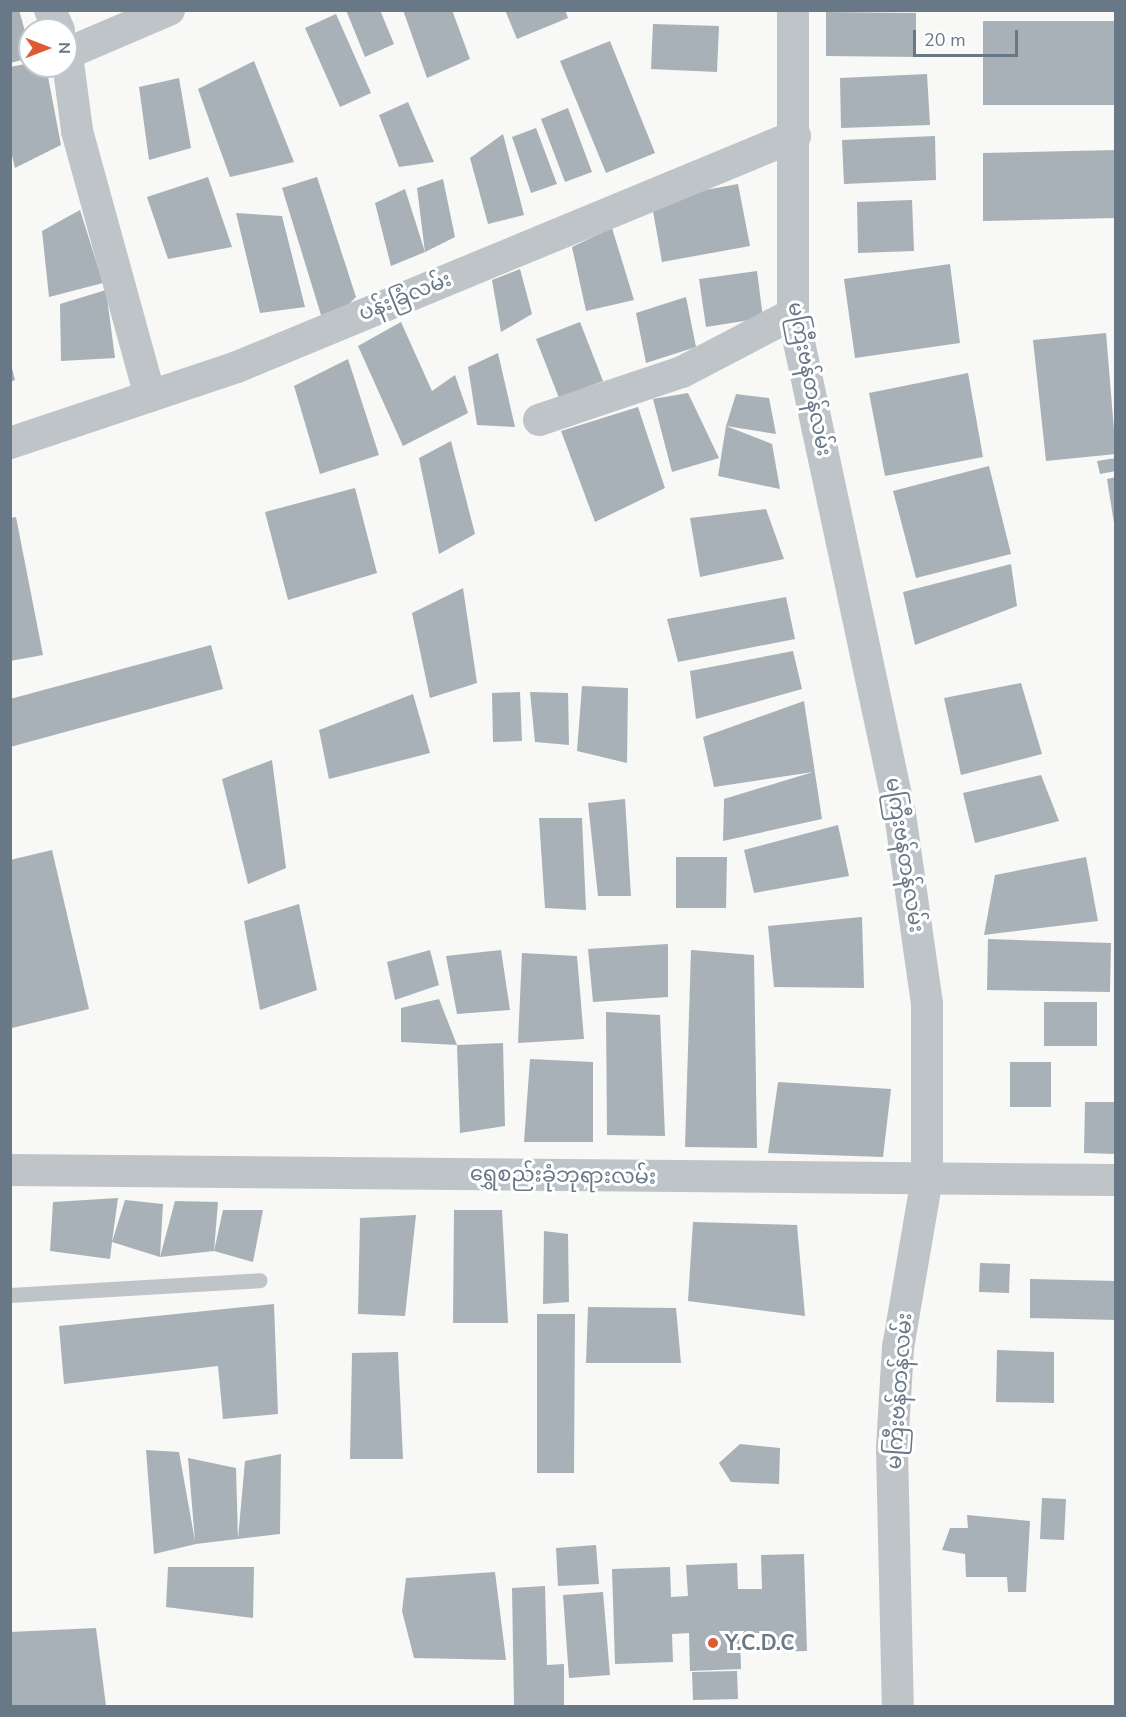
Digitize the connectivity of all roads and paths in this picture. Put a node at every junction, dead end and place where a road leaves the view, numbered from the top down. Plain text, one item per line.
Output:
1 (169, 10) edge
2 (793, 10) edge
3 (78, 39) edge
4 (69, 78) edge
5 (795, 136) junction
6 (793, 314) junction
7 (150, 396) junction
8 (538, 420) dead end
9 (10, 443) edge
10 (10, 1170) edge
11 (927, 1178) junction
12 (1116, 1180) edge
13 (260, 1280) dead end
14 (10, 1295) edge
15 (898, 1707) edge

1 - 3 street
2 - 5 street, မကြီးဗန်တန်လမ်း
4 - 7 street
5 - 6 street, မကြီးဗန်တန်လမ်း
5 - 7 street, ပန်းခြံလမ်း
6 - 8 street
6 - 11 street, မကြီးဗန်တန်လမ်း
7 - 9 street, ပန်းခြံလမ်း
10 - 11 street, ရွှေစည်းခုံဘုရားလမ်း
11 - 12 street, ရွှေစည်းခုံဘုရားလမ်း
11 - 15 street, မကြီးဗန်တန်လမ်း
13 - 14 lane

